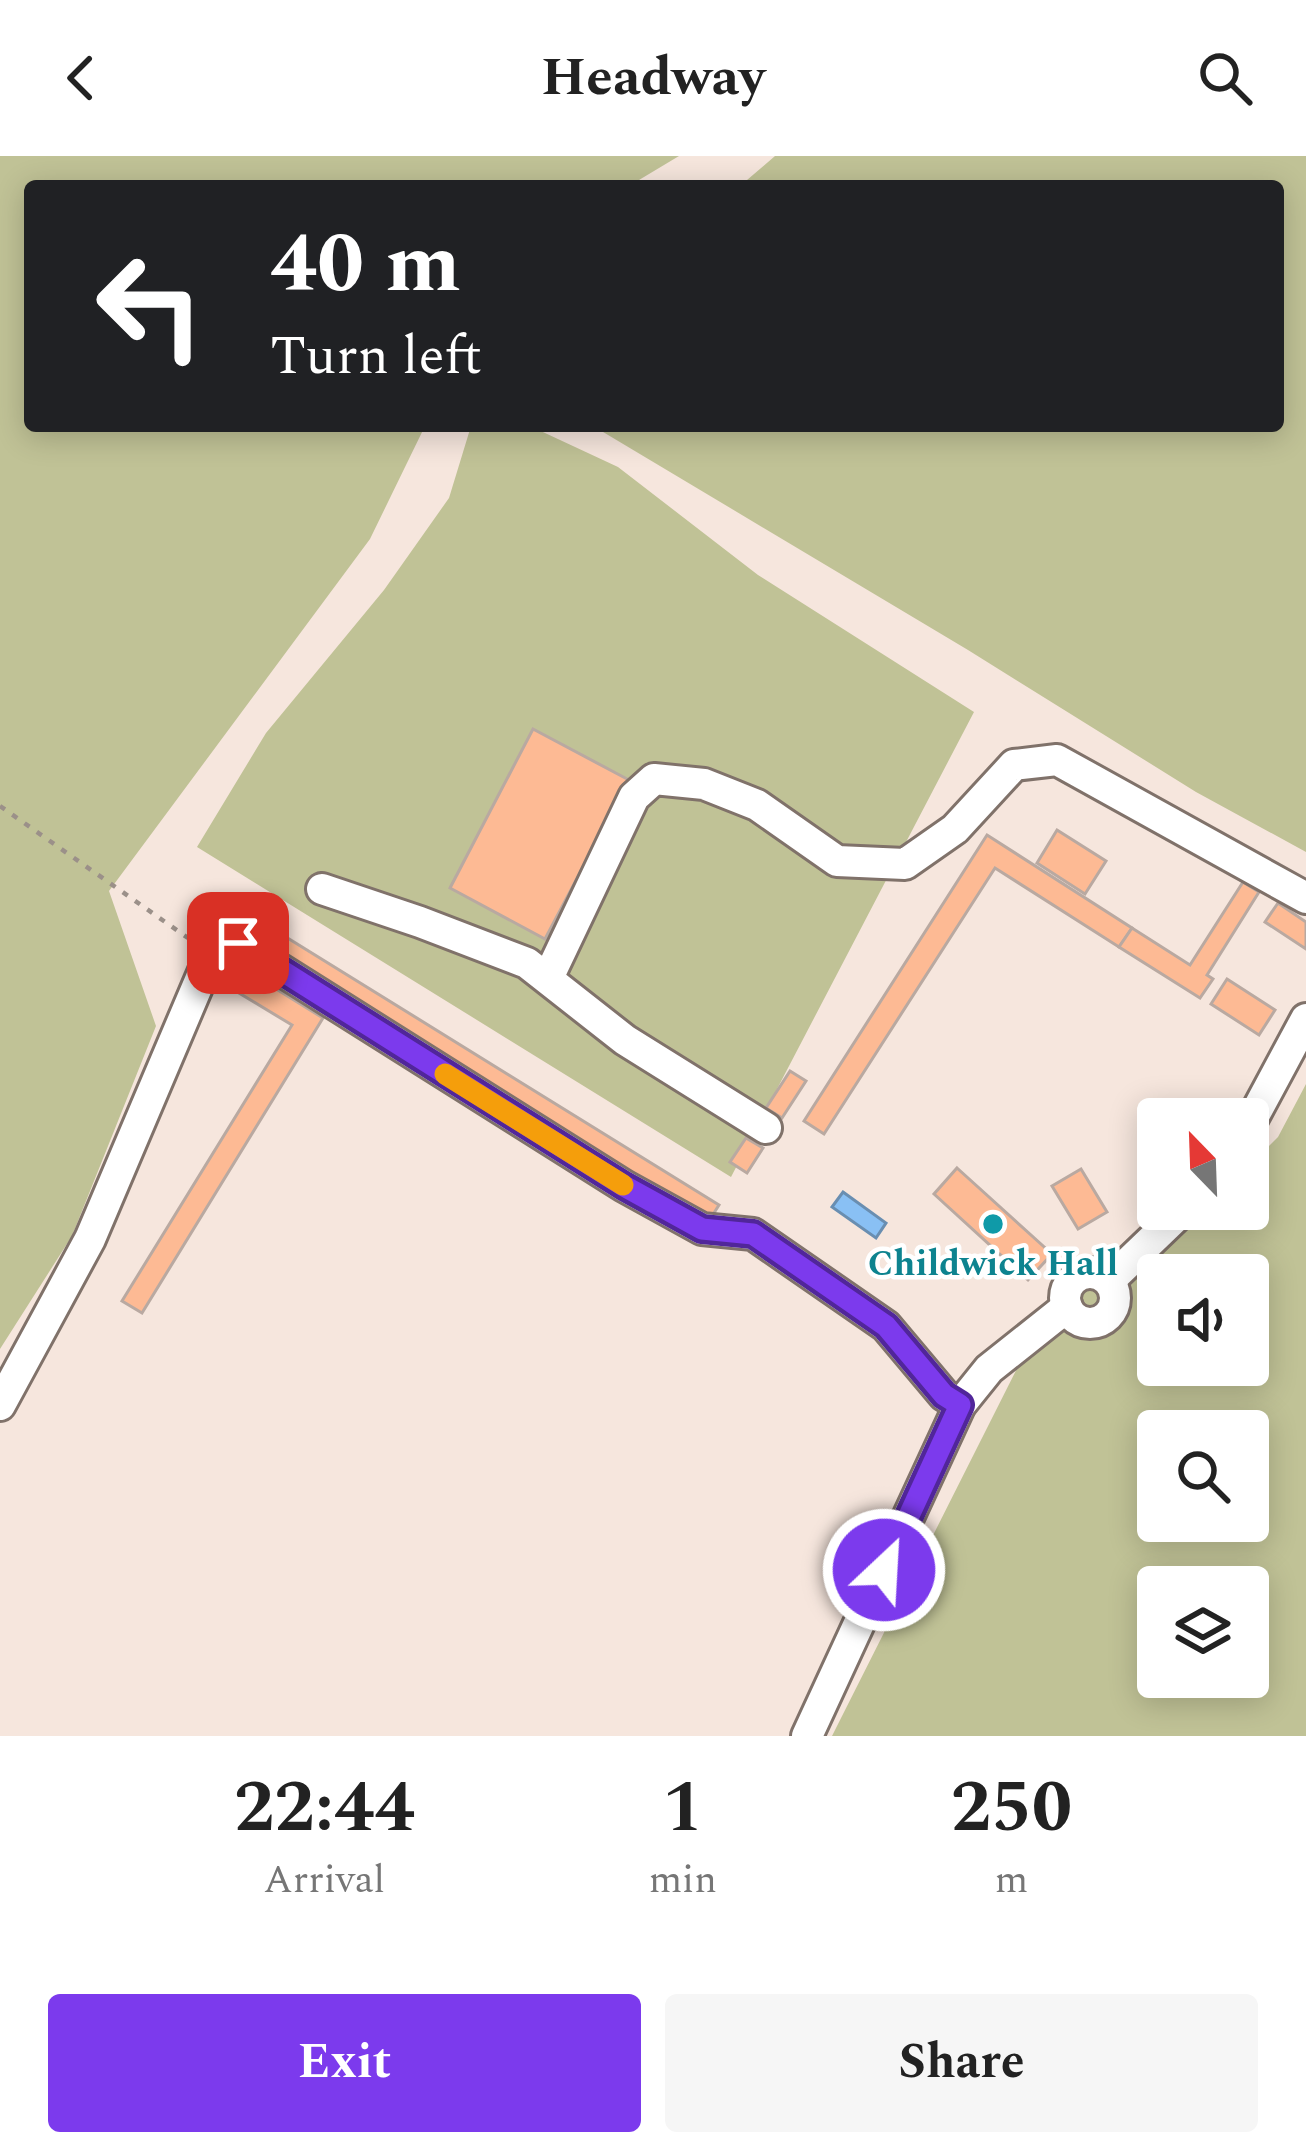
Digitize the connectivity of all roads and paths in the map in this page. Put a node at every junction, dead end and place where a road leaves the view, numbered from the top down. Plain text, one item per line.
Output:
1 (0, 806) edge
2 (322, 889) dead end
3 (1306, 898) edge
4 (209, 958) junction
5 (548, 978) junction
6 (1306, 1019) edge
7 (1264, 1098) edge
8 (766, 1128) dead end
9 (1162, 1230) edge
10 (0, 1405) edge
11 (960, 1405) junction
12 (807, 1736) edge

1 - 4 path
2 - 5 lane
3 - 5 lane
4 - 10 lane
4 - 11 lane
5 - 8 lane
6 - 7 lane
9 - 11 lane
11 - 12 lane

